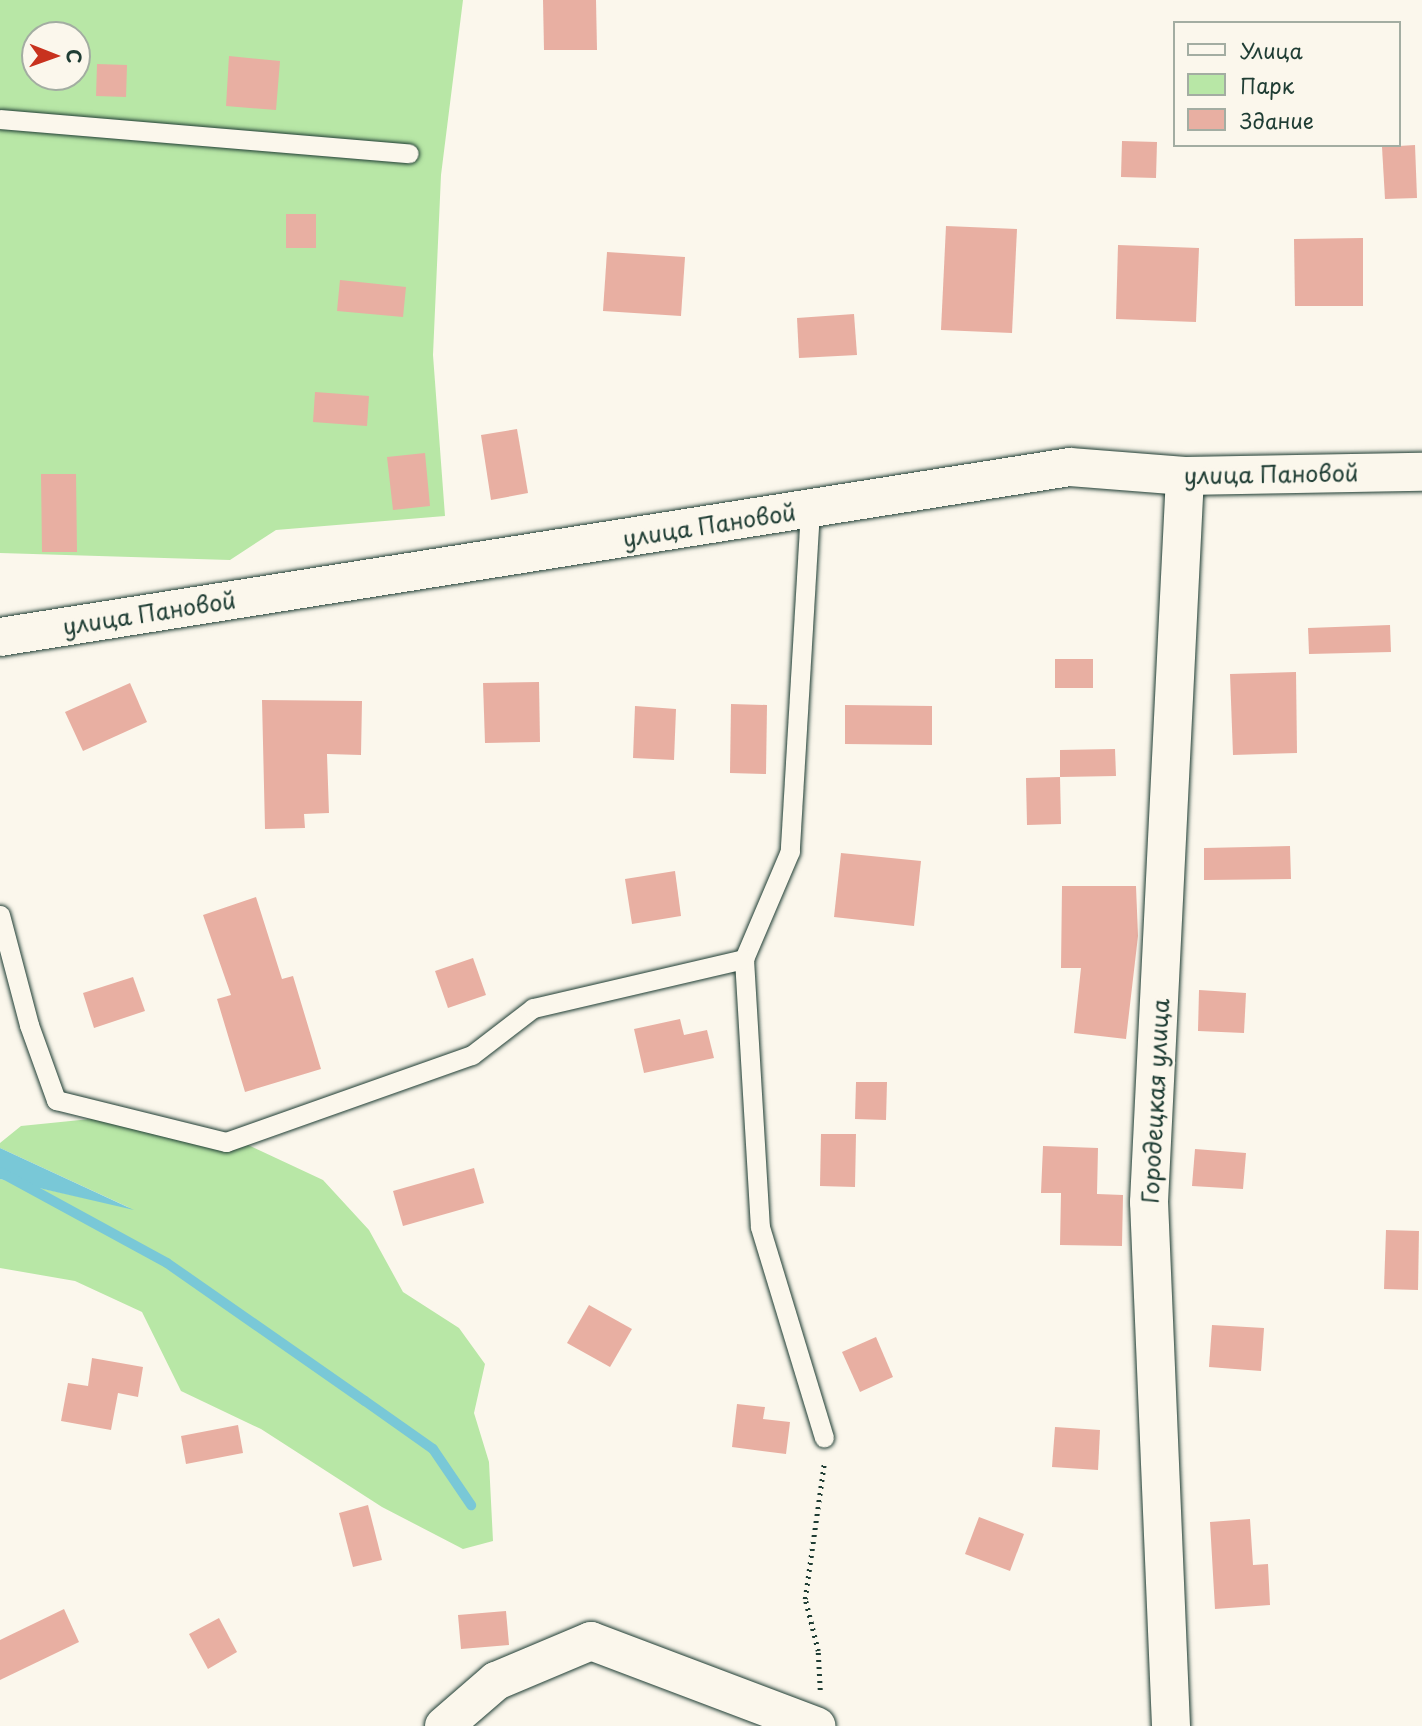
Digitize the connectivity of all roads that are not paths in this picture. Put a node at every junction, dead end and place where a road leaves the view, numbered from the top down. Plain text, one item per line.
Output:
1 (0, 120) edge
2 (408, 153) dead end
3 (1422, 472) edge
4 (1185, 476) junction
5 (810, 510) junction
6 (0, 637) edge
7 (0, 915) edge
8 (744, 959) junction
9 (824, 1437) road end
10 (818, 1714) edge
11 (444, 1726) edge
12 (1171, 1726) edge

1 - 2 lane
3 - 4 street, улица Пановой
4 - 5 street, улица Пановой
4 - 12 street, Городецкая улица
5 - 6 street, улица Пановой
5 - 8 lane
7 - 8 lane
8 - 9 lane
10 - 11 street

